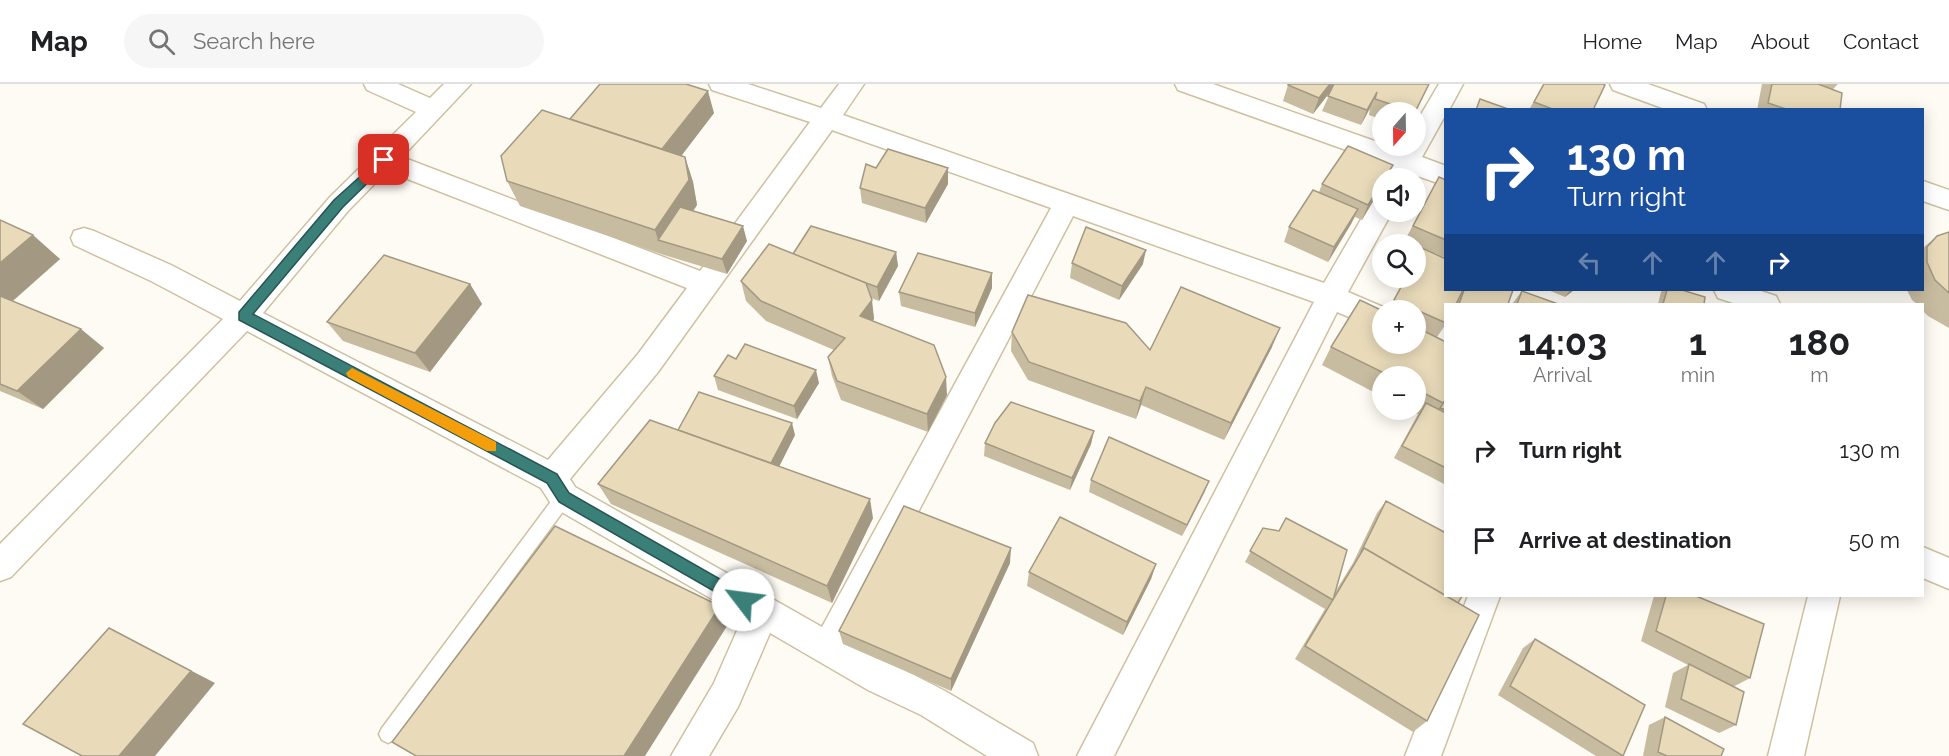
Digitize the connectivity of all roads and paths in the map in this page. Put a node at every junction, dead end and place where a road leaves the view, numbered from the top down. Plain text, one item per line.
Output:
1 (376, 84) edge
2 (459, 84) edge
3 (721, 84) edge
4 (852, 84) edge
5 (1187, 84) edge
6 (1451, 84) edge
7 (1622, 84) edge
8 (1669, 92) edge
9 (1692, 108) edge
10 (434, 110) junction
11 (825, 118) junction
12 (384, 160) junction
13 (1397, 168) edge
14 (1403, 168) edge
15 (1426, 173) edge
16 (1444, 176) edge
17 (1924, 191) edge
18 (1949, 200) edge
19 (1067, 203) junction
20 (1373, 222) edge
21 (84, 238) dead end
22 (705, 284) junction
23 (1731, 291) edge
24 (1331, 297) junction
25 (1763, 303) edge
26 (1372, 315) edge
27 (244, 316) junction
28 (558, 488) junction
29 (1924, 562) edge
30 (0, 566) edge
31 (1949, 574) edge
32 (1484, 597) edge
33 (1824, 597) edge
34 (763, 611) junction
35 (828, 649) junction
36 (388, 734) dead end
37 (689, 756) edge
38 (1020, 756) edge
39 (1095, 756) edge
40 (1423, 756) edge
41 (1786, 756) edge

1 - 10 street
2 - 10 street
3 - 11 street
4 - 11 street
5 - 13 street
6 - 14 street
7 - 8 street
8 - 9 street
10 - 12 street
11 - 19 street
11 - 22 street
12 - 22 street
12 - 27 street
15 - 16 street
17 - 18 street
19 - 24 street
19 - 35 street
20 - 24 street
21 - 27 street
22 - 28 street
23 - 25 street
24 - 26 street
24 - 39 street
27 - 28 street
27 - 30 street
28 - 34 street
28 - 36 lane
29 - 31 street
32 - 40 street
33 - 41 street
34 - 35 street
34 - 37 street
35 - 38 street

